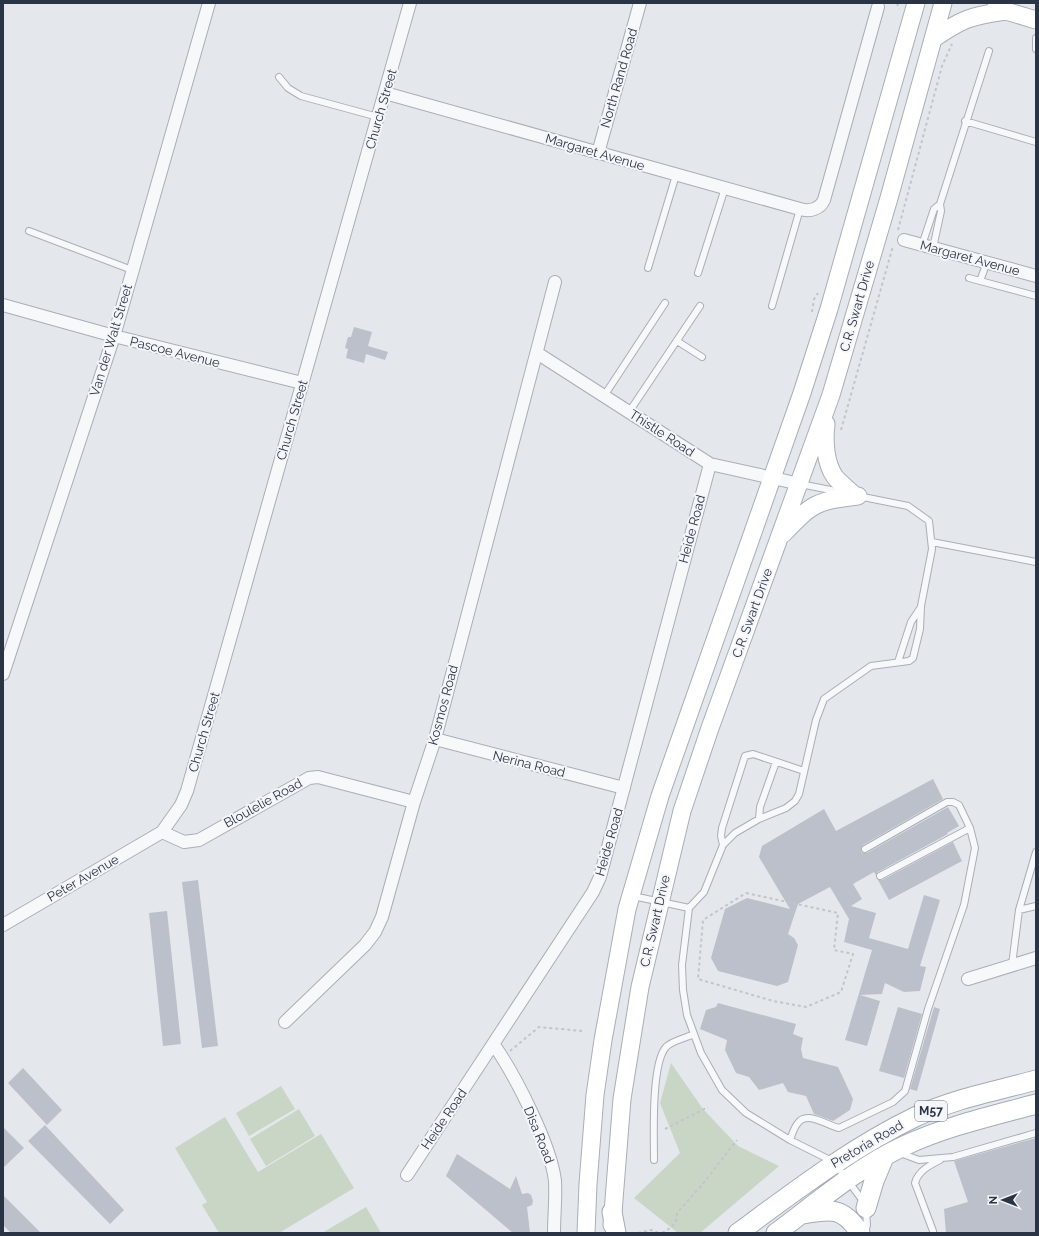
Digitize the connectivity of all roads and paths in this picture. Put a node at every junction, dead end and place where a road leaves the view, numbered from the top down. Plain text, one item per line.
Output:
1 (209, 3) edge
2 (410, 3) edge
3 (640, 3) edge
4 (916, 3) edge
5 (942, 3) edge
6 (979, 3) edge
7 (878, 7) dead end
8 (1006, 11) junction
9 (1036, 20) edge
10 (1036, 38) edge
11 (933, 39) junction
12 (1036, 49) edge
13 (989, 51) dead end
14 (279, 77) dead end
15 (385, 93) junction
16 (378, 117) junction
17 (965, 121) junction
18 (1036, 142) edge
19 (598, 152) junction
20 (676, 174) junction
21 (725, 188) junction
22 (940, 204) junction
23 (802, 210) junction
24 (29, 231) dead end
25 (904, 240) dead end
26 (928, 246) junction
27 (987, 262) junction
28 (648, 268) dead end
29 (132, 270) junction
30 (698, 273) dead end
31 (1036, 276) edge
32 (969, 278) dead end
33 (980, 281) junction
34 (555, 282) dead end
35 (1036, 296) edge
36 (665, 303) dead end
37 (3, 305) edge
38 (700, 306) dead end
39 (772, 306) dead end
40 (114, 336) junction
41 (677, 341) junction
42 (537, 353) junction
43 (702, 357) dead end
44 (302, 384) junction
45 (831, 395) junction
46 (604, 396) junction
47 (629, 412) junction
48 (710, 464) junction
49 (771, 478) junction
50 (800, 484) junction
51 (856, 495) junction
52 (778, 540) junction
53 (932, 542) junction
54 (1036, 562) edge
55 (921, 606) junction
56 (898, 662) junction
57 (3, 674) edge
58 (435, 739) junction
59 (776, 762) junction
60 (804, 771) junction
61 (624, 788) junction
62 (414, 802) junction
63 (759, 819) junction
64 (970, 828) junction
65 (162, 832) junction
66 (723, 845) junction
67 (865, 849) dead end
68 (1036, 852) edge
69 (880, 876) dead end
70 (631, 896) junction
71 (660, 901) junction
72 (1036, 906) edge
73 (689, 908) junction
74 (1019, 910) junction
75 (3, 925) edge
76 (701, 938) joint
77 (1036, 958) edge
78 (1012, 965) junction
79 (968, 979) dead end
80 (285, 1022) dead end
81 (582, 1031) dead end
82 (694, 1034) junction
83 (494, 1045) junction
84 (503, 1057) junction
85 (1036, 1080) edge
86 (1036, 1104) edge
87 (708, 1107) dead end
88 (665, 1129) dead end
89 (1036, 1134) edge
90 (737, 1140) dead end
91 (790, 1140) junction
92 (889, 1154) junction
93 (943, 1158) junction
94 (654, 1160) dead end
95 (834, 1162) junction
96 (407, 1175) dead end
97 (847, 1179) junction
98 (866, 1208) junction
99 (612, 1212) junction
100 (802, 1214) junction
101 (933, 1231) dead end
102 (554, 1233) edge
103 (586, 1233) edge
104 (612, 1233) edge
105 (616, 1233) edge
106 (638, 1233) edge
107 (661, 1233) edge
108 (738, 1233) edge
109 (776, 1233) edge
110 (860, 1233) edge
111 (865, 1233) edge

1 - 29 street, Van der Walt Street
2 - 15 street, Church Street
3 - 19 street, North Rand Road
4 - 49 main road, C.R. Swart Drive
5 - 11 main road, C.R. Swart Drive
6 - 8 main road
7 - 23 street
8 - 9 main road
8 - 11 main road
10 - 12 lane
11 - 45 main road, C.R. Swart Drive
13 - 17 lane
14 - 16 lane
15 - 16 street, Church Street
15 - 19 street, Margaret Avenue
16 - 44 street, Church Street
17 - 18 lane
17 - 22 lane
19 - 20 street, Margaret Avenue
20 - 21 street, Margaret Avenue
20 - 28 lane
21 - 23 street, Margaret Avenue
21 - 30 lane
22 - 26 lane
22 - 26 lane
23 - 39 lane
24 - 29 lane
25 - 26 street, Margaret Avenue
26 - 27 street, Margaret Avenue
27 - 31 street, Margaret Avenue
27 - 33 lane
29 - 40 street, Van der Walt Street
32 - 33 lane
33 - 35 lane
34 - 42 street, Kosmos Road
36 - 46 lane
37 - 40 street, Pascoe Avenue
38 - 41 lane
40 - 44 street, Pascoe Avenue
40 - 57 street, Van der Walt Street
41 - 43 lane
41 - 47 lane
42 - 46 street, Thistle Road
42 - 58 street, Kosmos Road
44 - 65 street, Church Street
45 - 50 main road, C.R. Swart Drive
45 - 51 main road
46 - 47 street, Thistle Road
47 - 48 street, Thistle Road
48 - 49 street, Thistle Road
48 - 61 street, Heide Road
49 - 50 street, Thistle Road
49 - 70 main road, C.R. Swart Drive
50 - 51 lane
50 - 52 main road, C.R. Swart Drive
51 - 52 main road
51 - 53 lane
52 - 71 main road, C.R. Swart Drive
53 - 54 lane
53 - 55 lane
55 - 56 lane
55 - 56 lane
56 - 60 lane
58 - 61 street, Nerina Road
58 - 62 street, Kosmos Road
59 - 60 lane
59 - 63 lane
59 - 66 lane
60 - 63 lane
61 - 83 street, Heide Road
62 - 65 street, Bloulelie Road
62 - 80 street, Kosmos Road
63 - 66 lane
64 - 67 lane
64 - 69 lane
64 - 91 lane
65 - 75 street, Peter Avenue
66 - 73 lane
68 - 74 lane
70 - 71 lane
70 - 103 main road, C.R. Swart Drive
71 - 73 lane
71 - 99 main road, C.R. Swart Drive
72 - 74 lane
73 - 82 lane
74 - 78 lane
76 - 76 path
77 - 78 street
78 - 79 street
81 - 84 path
82 - 91 lane
82 - 94 lane
83 - 84 street, Disa Road
83 - 96 street, Heide Road
84 - 102 street, Disa Road
85 - 95 main road, Pretoria Road / M57
86 - 92 main road, Pretoria Road / M57
87 - 88 path
89 - 93 lane
90 - 107 path
91 - 95 lane
92 - 93 lane
92 - 97 main road, Pretoria Road / M57
92 - 98 main road
93 - 101 lane
95 - 97 lane
95 - 108 main road, Pretoria Road / M57
97 - 98 lane
97 - 100 main road, Pretoria Road / M57
98 - 111 lane
99 - 104 main road, C.R. Swart Drive
99 - 105 main road
100 - 109 main road, Pretoria Road / M57
100 - 110 main road
106 - 107 path

